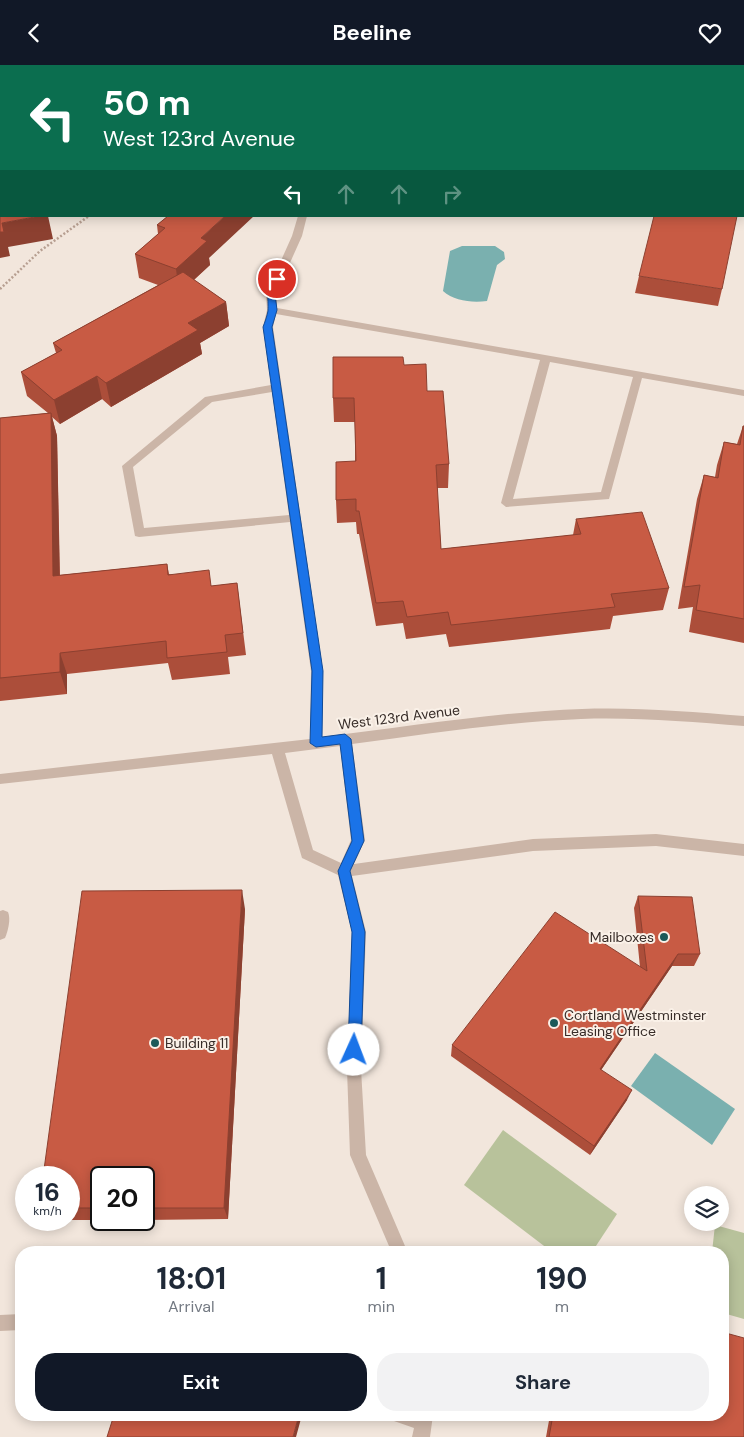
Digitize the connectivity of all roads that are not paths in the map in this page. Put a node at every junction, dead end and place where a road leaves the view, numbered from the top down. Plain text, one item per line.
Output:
1 (303, 217) edge
2 (272, 310) junction
3 (546, 358) junction
4 (638, 375) junction
5 (276, 388) junction
6 (744, 393) edge
7 (296, 518) junction
8 (744, 721) edge
9 (345, 739) junction
10 (316, 743) junction
11 (277, 748) junction
12 (0, 779) edge
13 (744, 849) edge
14 (344, 871) junction
15 (3, 916) dead end
16 (0, 934) edge
17 (397, 1246) edge
18 (15, 1322) edge
19 (0, 1323) edge

1 - 2 street
2 - 3 street
2 - 5 street
3 - 4 street
3 - 4 street
4 - 6 street
5 - 7 street
5 - 7 street
7 - 10 street
8 - 9 street, West 123rd Avenue
9 - 10 street, West 123rd Avenue
9 - 14 street
10 - 11 street, West 123rd Avenue
11 - 12 street, West 123rd Avenue
11 - 14 street
13 - 14 street
14 - 17 street
15 - 16 street
18 - 19 street

